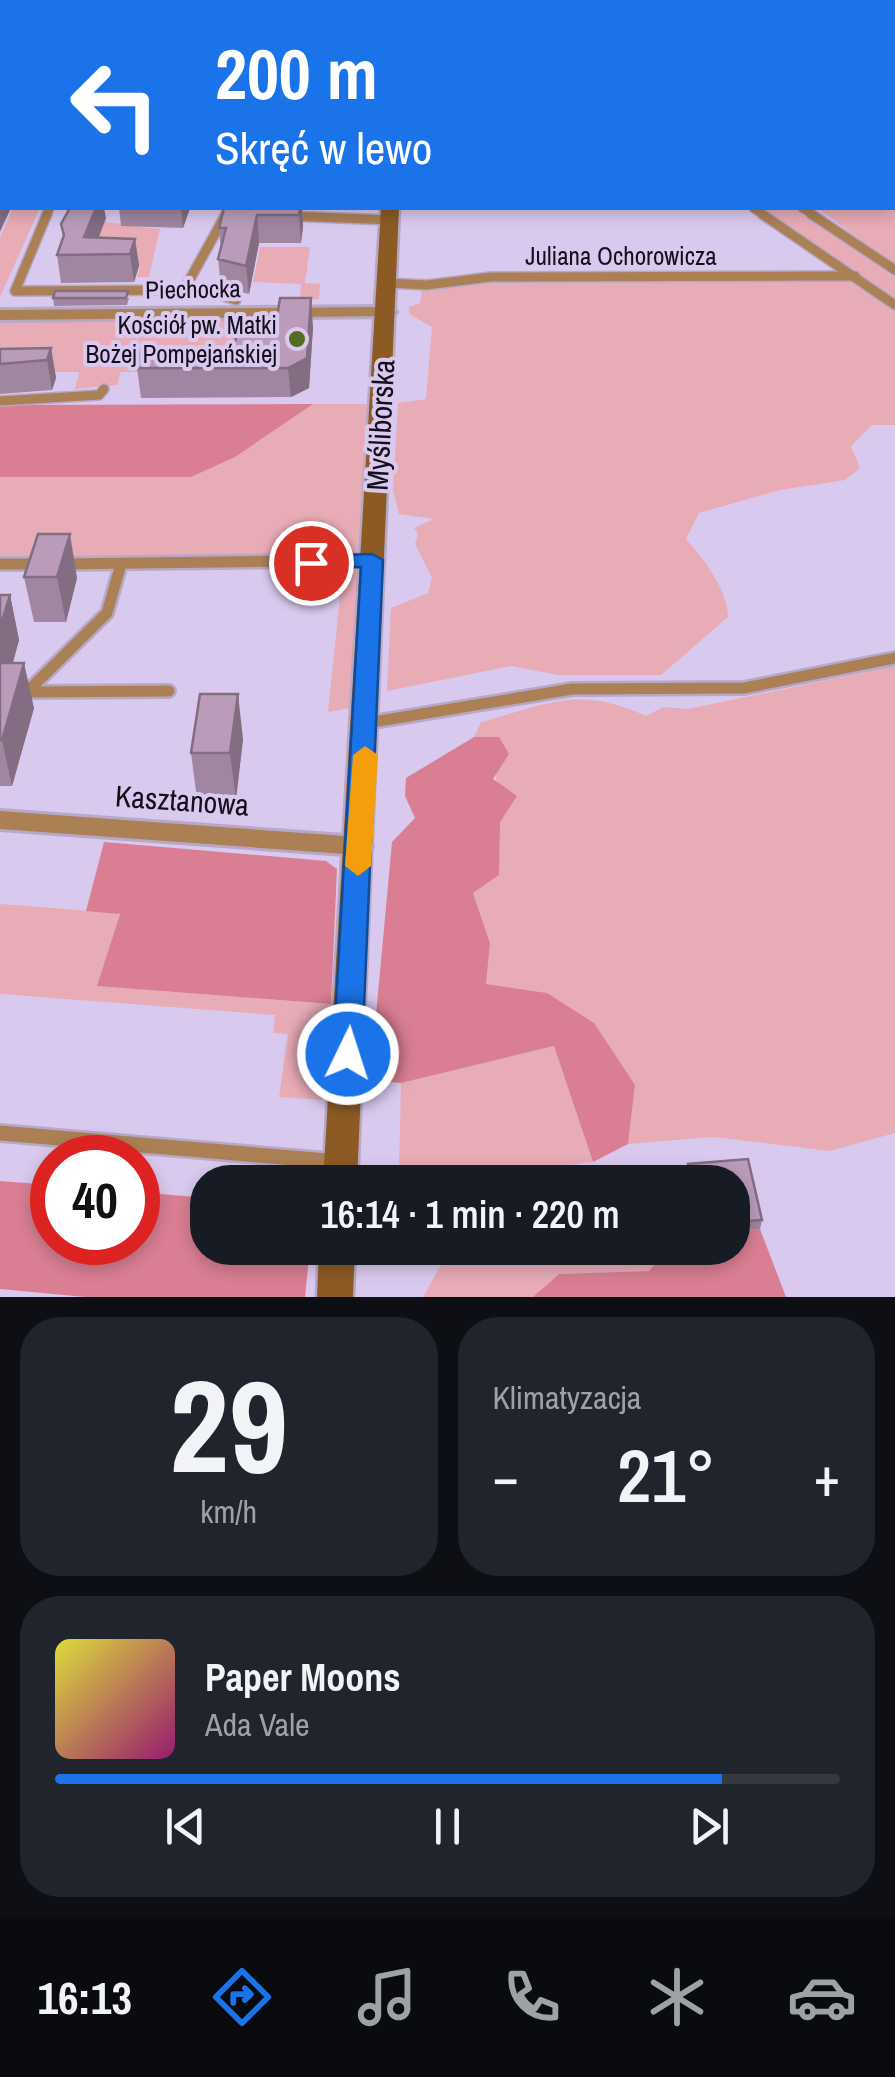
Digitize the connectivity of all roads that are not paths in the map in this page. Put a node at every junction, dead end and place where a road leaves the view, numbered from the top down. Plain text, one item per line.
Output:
1 (49, 210) edge
2 (229, 210) edge
3 (756, 210) edge
4 (805, 210) edge
5 (244, 214) edge
6 (390, 214) edge
7 (287, 215) edge
8 (895, 270) edge
9 (856, 276) junction
10 (387, 283) junction
11 (184, 290) junction
12 (236, 300) dead end
13 (895, 305) edge
14 (386, 312) junction
15 (0, 314) edge
16 (104, 388) dead end
17 (0, 401) edge
18 (372, 560) junction
19 (0, 564) edge
20 (120, 564) junction
21 (895, 658) edge
22 (170, 691) dead end
23 (0, 692) edge
24 (24, 692) junction
25 (366, 723) junction
26 (0, 820) edge
27 (359, 846) junction
28 (0, 1133) edge
29 (279, 1165) edge
30 (340, 1165) edge
31 (336, 1265) edge
32 (335, 1297) edge

1 - 11 lane
2 - 5 lane
2 - 11 lane
3 - 9 lane
4 - 8 lane
6 - 7 lane
6 - 10 street, Myśliborska
9 - 10 lane, Juliana Ochorowicza
9 - 13 lane
10 - 14 street, Myśliborska
11 - 12 lane
14 - 15 street, Piechocka
14 - 18 street, Myśliborska
16 - 17 lane
18 - 20 lane
18 - 25 street, Myśliborska
19 - 20 lane
20 - 24 lane
21 - 25 lane
22 - 24 lane
23 - 24 lane
25 - 27 street, Myśliborska
26 - 27 street, Kasztanowa
27 - 30 street, Myśliborska
28 - 29 lane
31 - 32 street

